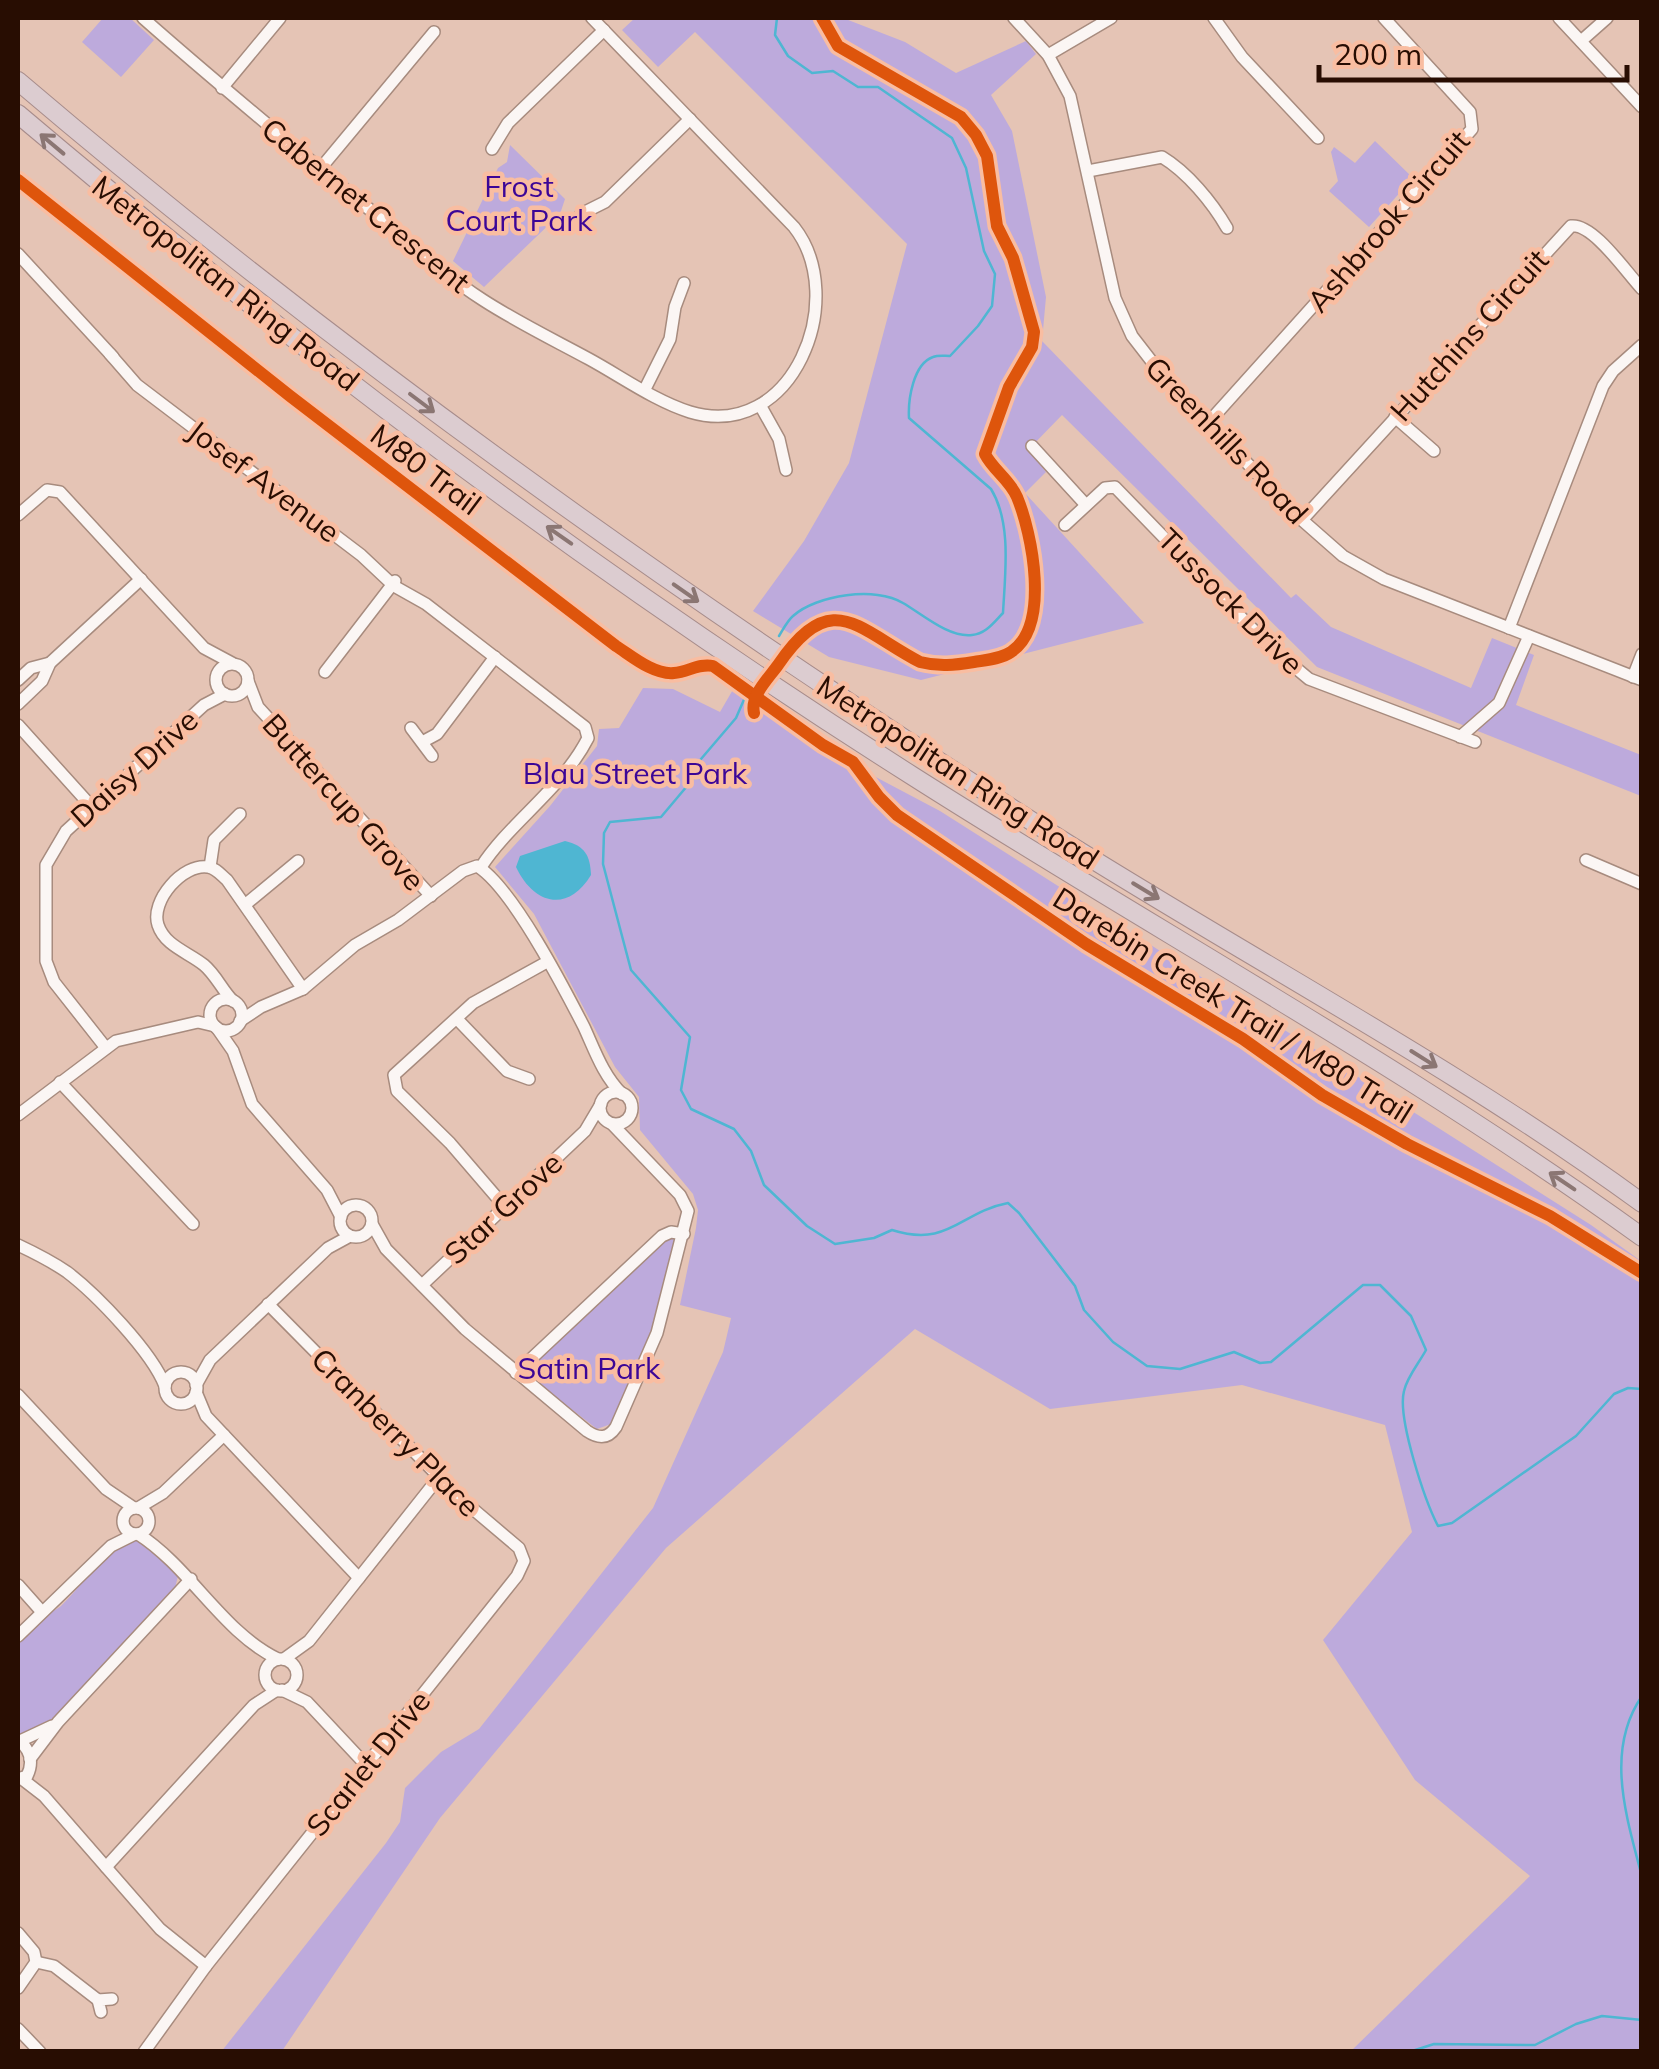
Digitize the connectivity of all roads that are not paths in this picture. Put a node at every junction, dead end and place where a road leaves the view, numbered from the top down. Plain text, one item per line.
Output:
1 (143, 18) edge
2 (280, 18) edge
3 (592, 18) edge
4 (1014, 18) edge
5 (1111, 18) edge
6 (1214, 18) edge
7 (1384, 18) edge
8 (1559, 18) edge
9 (1606, 18) edge
10 (604, 30) junction
11 (434, 32) dead end
12 (1581, 41) junction
13 (1048, 55) junction
14 (18, 80) edge
15 (222, 88) junction
16 (1642, 107) edge
17 (18, 114) edge
18 (690, 119) junction
19 (1318, 138) dead end
20 (492, 148) dead end
21 (320, 168) junction
22 (1088, 171) junction
23 (581, 214) dead end
24 (1227, 228) dead end
25 (18, 254) edge
26 (684, 283) dead end
27 (1642, 289) edge
28 (1642, 345) edge
29 (644, 390) junction
30 (760, 404) junction
31 (1395, 417) junction
32 (1208, 423) junction
33 (1032, 446) dead end
34 (1434, 451) dead end
35 (786, 470) dead end
36 (1086, 505) junction
37 (18, 515) edge
38 (1302, 520) junction
39 (1065, 524) dead end
40 (141, 579) junction
41 (393, 583) junction
42 (1509, 628) junction
43 (1528, 636) junction
44 (204, 648) junction
45 (1642, 654) edge
46 (496, 658) junction
47 (50, 662) junction
48 (232, 663) junction
49 (324, 672) dead end
50 (1637, 678) edge
51 (18, 680) edge
52 (248, 681) junction
53 (222, 688) junction
54 (18, 704) edge
55 (258, 707) junction
56 (18, 725) edge
57 (412, 728) dead end
58 (1460, 737) junction
59 (424, 741) junction
60 (1474, 742) dead end
61 (432, 756) dead end
62 (92, 806) junction
63 (240, 814) dead end
64 (1586, 860) dead end
65 (298, 861) dead end
66 (210, 867) junction
67 (481, 868) junction
68 (1642, 884) edge
69 (431, 896) junction
70 (246, 904) junction
71 (548, 962) junction
72 (216, 979) junction
73 (303, 989) junction
74 (235, 1003) junction
75 (213, 1005) junction
76 (261, 1007) junction
77 (457, 1019) junction
78 (198, 1022) junction
79 (239, 1023) junction
80 (216, 1027) junction
81 (106, 1048) junction
82 (233, 1050) junction
83 (600, 1062) junction
84 (529, 1079) dead end
85 (60, 1082) junction
86 (622, 1094) junction
87 (602, 1102) junction
88 (18, 1115) edge
89 (629, 1117) junction
90 (611, 1123) junction
91 (585, 1131) junction
92 (633, 1142) junction
93 (328, 1190) junction
94 (1642, 1202) edge
95 (354, 1206) junction
96 (505, 1207) junction
97 (340, 1219) junction
98 (193, 1224) dead end
99 (372, 1224) junction
100 (684, 1234) junction
101 (353, 1237) junction
102 (1642, 1237) edge
103 (18, 1245) edge
104 (328, 1248) junction
105 (386, 1250) junction
106 (422, 1285) junction
107 (268, 1304) junction
108 (152, 1358) junction
109 (210, 1360) junction
110 (178, 1372) junction
111 (516, 1374) junction
112 (165, 1386) junction
113 (196, 1389) junction
114 (18, 1395) edge
115 (182, 1403) junction
116 (206, 1416) junction
117 (224, 1436) junction
118 (440, 1477) junction
119 (106, 1489) junction
120 (163, 1493) junction
121 (136, 1508) junction
122 (149, 1520) junction
123 (123, 1521) junction
124 (136, 1534) junction
125 (111, 1546) junction
126 (162, 1548) junction
127 (524, 1557) joint
128 (358, 1578) junction
129 (191, 1579) junction
130 (18, 1585) edge
131 (42, 1612) junction
132 (18, 1636) edge
133 (309, 1641) junction
134 (251, 1643) junction
135 (281, 1659) junction
136 (266, 1672) junction
137 (296, 1674) junction
138 (280, 1690) junction
139 (307, 1702) junction
140 (254, 1705) junction
141 (58, 1722) junction
142 (19, 1740) edge
143 (30, 1763) junction
144 (366, 1765) junction
145 (19, 1779) edge
146 (44, 1796) junction
147 (106, 1867) junction
148 (18, 1933) edge
149 (36, 1962) junction
150 (206, 1966) junction
151 (18, 1988) edge
152 (104, 2004) dead end
153 (18, 2029) edge
154 (40, 2052) edge
155 (144, 2052) edge

1 - 15 street, Cabernet Crescent
2 - 15 street
3 - 10 street
4 - 13 street, Greenhills Road
5 - 13 street
6 - 19 street
7 - 32 street, Ashbrook Circuit
8 - 12 street
9 - 12 street
10 - 18 street
10 - 20 street
11 - 21 street
12 - 16 street
13 - 22 street, Greenhills Road
14 -> 94 highway, Metropolitan Ring Road
15 - 21 street, Cabernet Crescent
102 -> 17 highway, Metropolitan Ring Road
18 - 23 street
18 - 30 street
21 - 29 street, Cabernet Crescent
22 - 24 street
22 - 32 street, Greenhills Road
25 - 41 street, Josef Avenue
26 - 29 street
27 - 31 street, Hutchins Circuit
28 - 42 street
29 - 30 street, Cabernet Crescent
30 - 35 street
31 - 34 street
31 - 38 street, Hutchins Circuit
32 - 38 street, Greenhills Road
33 - 36 street
36 - 39 street
36 - 58 street, Tussock Drive
37 - 40 street
38 - 42 street, Greenhills Road
40 - 44 street
40 - 47 street
41 - 46 street, Josef Avenue
41 - 49 street
42 - 43 street, Greenhills Road
43 - 50 street, Greenhills Road
43 - 58 street
44 - 48 street
44 - 53 street
45 - 50 street
46 - 59 street
46 - 67 street, Josef Avenue
47 - 51 street
47 - 54 street
48 - 52 street
48 - 53 street
52 - 53 street
52 - 55 street, Buttercup Grove
53 - 55 street, Buttercup Grove
53 - 62 street, Daisy Drive
55 - 69 street, Buttercup Grove
56 - 62 street
57 - 59 street
58 - 60 street, Tussock Drive
59 - 61 street
62 - 81 street, Daisy Drive
63 - 66 street
64 - 68 street
65 - 70 street
66 - 70 street
66 - 72 street
67 - 69 street
67 - 71 street
69 - 73 street
70 - 73 street
71 - 77 street
71 - 83 street
72 - 74 street
72 - 75 street
73 - 76 street
74 - 75 street
74 - 76 street
74 - 79 street
75 - 78 street
75 - 80 street
76 - 79 street
77 - 84 street
77 - 96 street
78 - 80 street
78 - 81 street
79 - 80 street
79 - 82 street
80 - 82 street
81 - 85 street
82 - 93 street
83 - 86 street
83 - 87 street
85 - 88 street
85 - 98 street
86 - 87 street
86 - 89 street
87 - 90 street
87 - 91 street, Star Grove
89 - 90 street
89 - 92 street
90 - 91 street, Star Grove
90 - 92 street
91 - 96 street, Star Grove
92 - 100 street
93 - 95 street
93 - 97 street
95 - 97 street
95 - 99 street
96 - 106 street, Star Grove
97 - 101 street
97 - 104 street
99 - 101 street
99 - 105 street
100 - 111 street
100 - 111 street
101 - 104 street
101 - 105 street
103 - 108 street
104 - 107 street
105 - 106 street
106 - 111 street
107 - 109 street
107 - 118 street, Cranberry Place
108 - 110 street
108 - 112 street
109 - 110 street
109 - 113 street
110 - 112 street
110 - 113 street
112 - 115 street
113 - 115 street
113 - 116 street
114 - 119 street
115 - 116 street
116 - 117 street
117 - 120 street
117 - 128 street
118 - 127 street, Cranberry Place
118 - 128 street
119 - 121 street
119 - 123 street
120 - 121 street
120 - 122 street
121 - 122 street
121 - 123 street
122 - 124 street
122 - 126 street
123 - 124 street
123 - 125 street
124 - 125 street
124 - 126 street
125 - 131 street
126 - 129 street
127 - 144 street, Scarlet Drive
128 - 133 street
129 - 134 street
129 - 141 street
130 - 131 street
131 - 132 street
133 - 135 street
133 - 137 street
134 - 135 street
134 - 136 street
135 - 136 street
135 - 137 street
136 - 138 street
136 - 140 street
137 - 138 street
137 - 139 street
138 - 139 street
138 - 140 street
139 - 144 street
140 - 147 street
141 - 142 street
141 - 143 street
142 - 143 street
143 - 145 street
143 - 146 street
144 - 150 street, Scarlet Drive
145 - 146 street
146 - 147 street
147 - 150 street
148 - 149 street
149 - 151 street
149 - 152 street
150 - 155 street, Scarlet Drive
153 - 154 street

